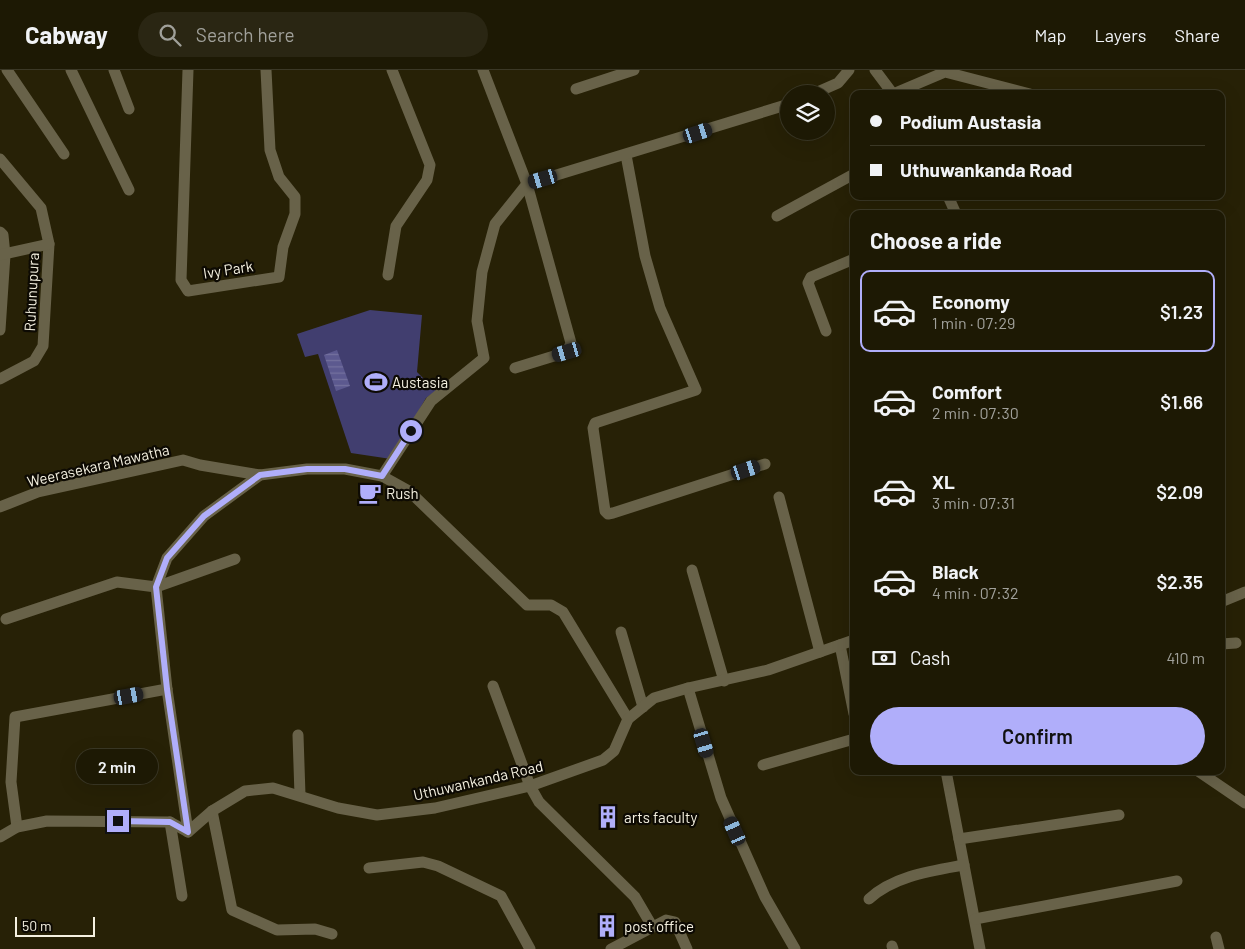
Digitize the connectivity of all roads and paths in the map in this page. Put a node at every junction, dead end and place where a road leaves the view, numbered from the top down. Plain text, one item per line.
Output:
1 (7, 70) edge
2 (71, 70) edge
3 (114, 70) edge
4 (188, 70) edge
5 (266, 70) edge
6 (392, 70) edge
7 (483, 70) edge
8 (634, 70) edge
9 (849, 70) edge
10 (875, 70) edge
11 (832, 85) edge
12 (576, 89) dead end
13 (890, 90) edge
14 (902, 90) edge
15 (1015, 90) edge
16 (780, 107) edge
17 (128, 109) dead end
18 (64, 154) dead end
19 (626, 155) junction
20 (0, 160) edge
21 (850, 176) edge
22 (526, 184) junction
23 (129, 190) dead end
24 (777, 216) dead end
25 (0, 232) edge
26 (49, 244) junction
27 (2, 255) edge
28 (850, 261) edge
29 (388, 275) dead end
30 (0, 330) edge
31 (826, 330) dead end
32 (515, 368) dead end
33 (0, 380) edge
34 (765, 464) dead end
35 (260, 475) junction
36 (382, 476) junction
37 (779, 497) dead end
38 (0, 507) edge
39 (235, 559) dead end
40 (692, 570) dead end
41 (156, 587) junction
42 (1245, 592) edge
43 (1225, 600) edge
44 (6, 619) dead end
45 (621, 632) dead end
46 (850, 641) edge
47 (1236, 643) dead end
48 (1225, 644) edge
49 (840, 645) junction
50 (820, 652) junction
51 (724, 681) junction
52 (494, 686) dead end
53 (688, 688) junction
54 (167, 689) junction
55 (850, 694) edge
56 (642, 707) junction
57 (628, 719) junction
58 (298, 735) dead end
59 (850, 740) edge
60 (763, 765) dead end
61 (947, 775) edge
62 (1204, 775) edge
63 (530, 786) junction
64 (300, 795) junction
65 (1245, 803) edge
66 (212, 811) junction
67 (1119, 815) dead end
68 (170, 822) junction
69 (17, 827) junction
70 (188, 832) junction
71 (0, 837) edge
72 (959, 839) junction
73 (964, 865) junction
74 (370, 868) dead end
75 (1177, 881) dead end
76 (182, 896) dead end
77 (869, 899) dead end
78 (975, 919) junction
79 (652, 926) junction
80 (332, 934) dead end
81 (1216, 936) dead end
82 (530, 949) edge
83 (611, 949) edge
84 (687, 949) edge
85 (795, 949) edge
86 (980, 949) edge
87 (1219, 949) edge

1 - 18 street
2 - 23 street
3 - 17 street
4 - 5 street, Ivy Park
6 - 29 street
7 - 22 street
8 - 12 street
9 - 11 street
10 - 13 street
14 - 15 street
16 - 19 street
19 - 22 street
19 - 34 street
20 - 26 street, Ruhunupura
21 - 24 street
22 - 32 street
22 - 36 street
25 - 27 street, Ruhunupura
26 - 27 street, Ruhunupura
26 - 33 street, Ruhunupura
27 - 30 street, Ruhunupura
28 - 31 street
35 - 36 street, Weerasekara Mawatha
35 - 38 street, Weerasekara Mawatha
35 - 41 street
36 - 57 street, Weerasekara Mawatha
37 - 50 street
39 - 41 street
40 - 51 street
41 - 44 street
41 - 54 street
42 - 43 street
45 - 56 street
46 - 49 street, Uthuwankanda Road
47 - 48 street
49 - 50 street, Uthuwankanda Road
49 - 55 street
50 - 51 street, Uthuwankanda Road
51 - 53 street, Uthuwankanda Road
52 - 63 street
53 - 56 street, Uthuwankanda Road
53 - 85 street
54 - 69 street
54 - 70 street
56 - 57 street, Uthuwankanda Road
57 - 63 street, Uthuwankanda Road
58 - 64 street
59 - 60 street
61 - 72 street
62 - 65 street
63 - 64 street, Uthuwankanda Road
63 - 79 street
64 - 66 street, Uthuwankanda Road
66 - 70 street, Uthuwankanda Road
66 - 80 street
67 - 72 street
68 - 69 street
68 - 70 street
68 - 76 street
69 - 71 street
72 - 73 street
73 - 77 street
73 - 78 street
74 - 82 street
75 - 78 street
78 - 86 street
79 - 83 street
79 - 84 street
81 - 87 street

